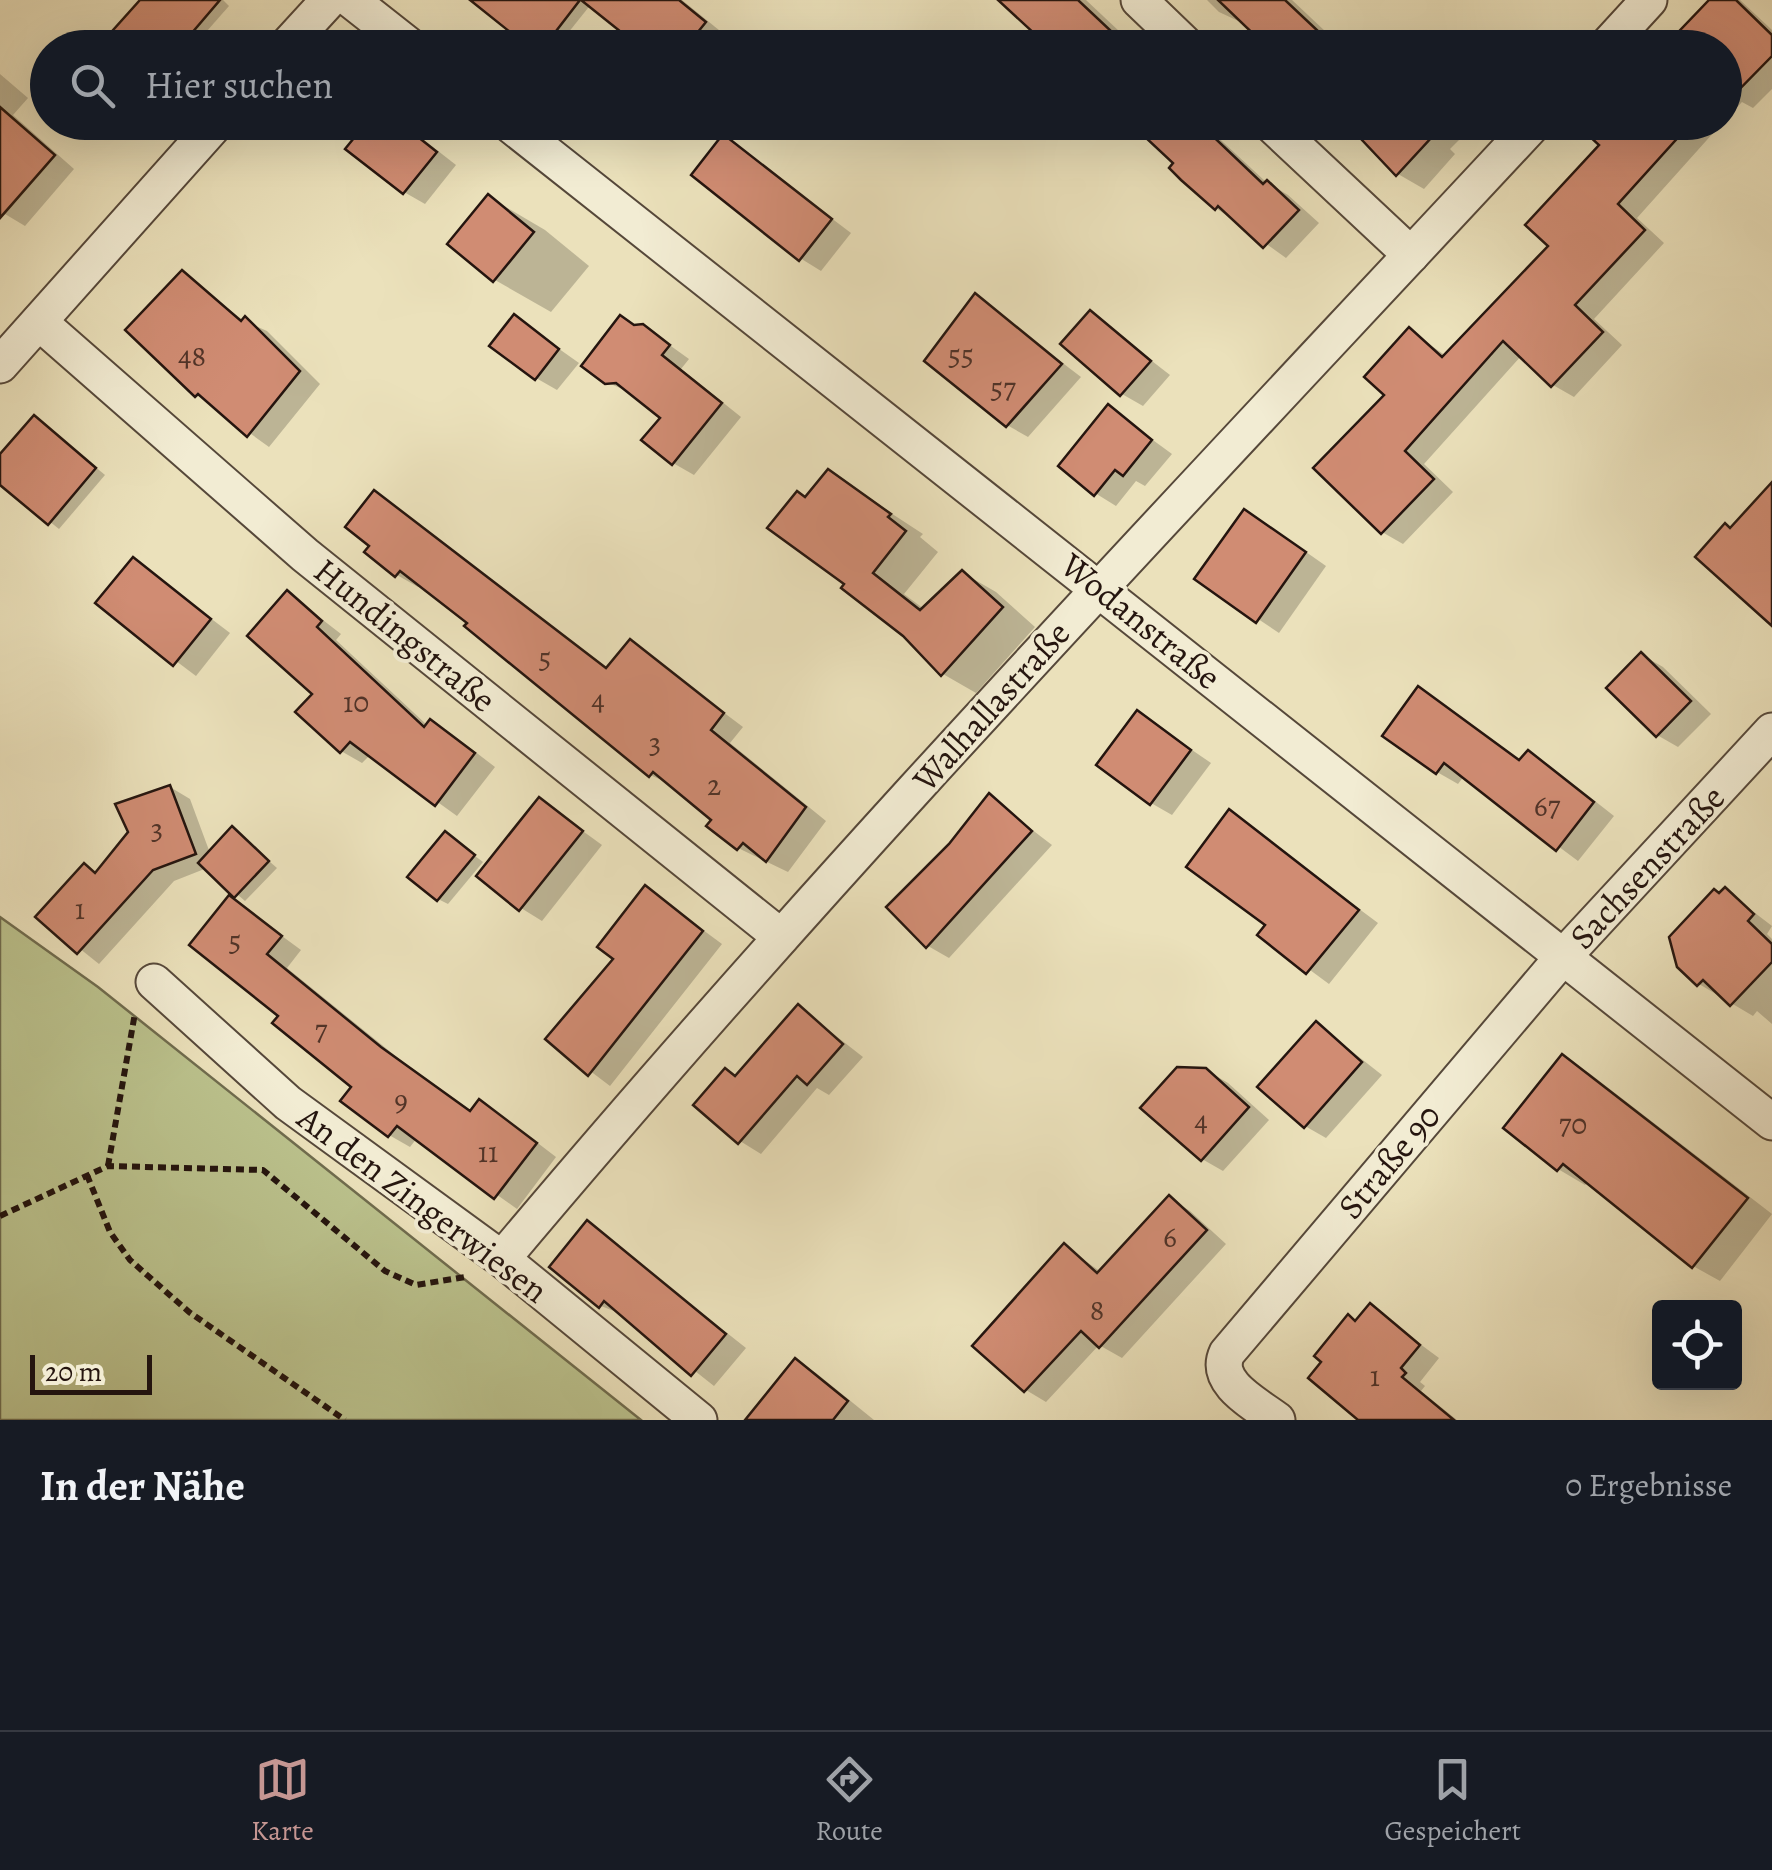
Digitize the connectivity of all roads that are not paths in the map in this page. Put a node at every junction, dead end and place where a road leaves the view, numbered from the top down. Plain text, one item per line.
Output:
1 (329, 0) edge
2 (352, 0) edge
3 (1138, 0) edge
4 (1649, 0) edge
5 (302, 30) edge
6 (390, 30) edge
7 (1170, 30) edge
8 (1621, 30) edge
9 (201, 140) edge
10 (530, 140) edge
11 (1289, 140) edge
12 (1517, 140) edge
13 (1411, 255) junction
14 (38, 322) junction
15 (0, 365) edge
16 (1099, 588) junction
17 (1772, 731) edge
18 (781, 937) junction
19 (1562, 958) junction
20 (154, 982) road end
21 (1772, 1122) edge
22 (502, 1258) junction
23 (698, 1420) edge
24 (1277, 1420) edge

1 - 5 street
2 - 6 street
3 - 7 street
4 - 8 street
9 - 14 street
10 - 16 street, Wodanstraße
11 - 13 street
12 - 13 street, Walhallastraße
13 - 16 street, Walhallastraße
14 - 15 street
14 - 18 street, Hundingstraße
16 - 18 street, Walhallastraße
16 - 19 street, Wodanstraße
17 - 19 street, Sachsenstraße
18 - 22 street, Walhallastraße
19 - 21 street, Wodanstraße
19 - 24 street, Straße 90
20 - 22 street, An den Zingerwiesen
22 - 23 street, An den Zingerwiesen

